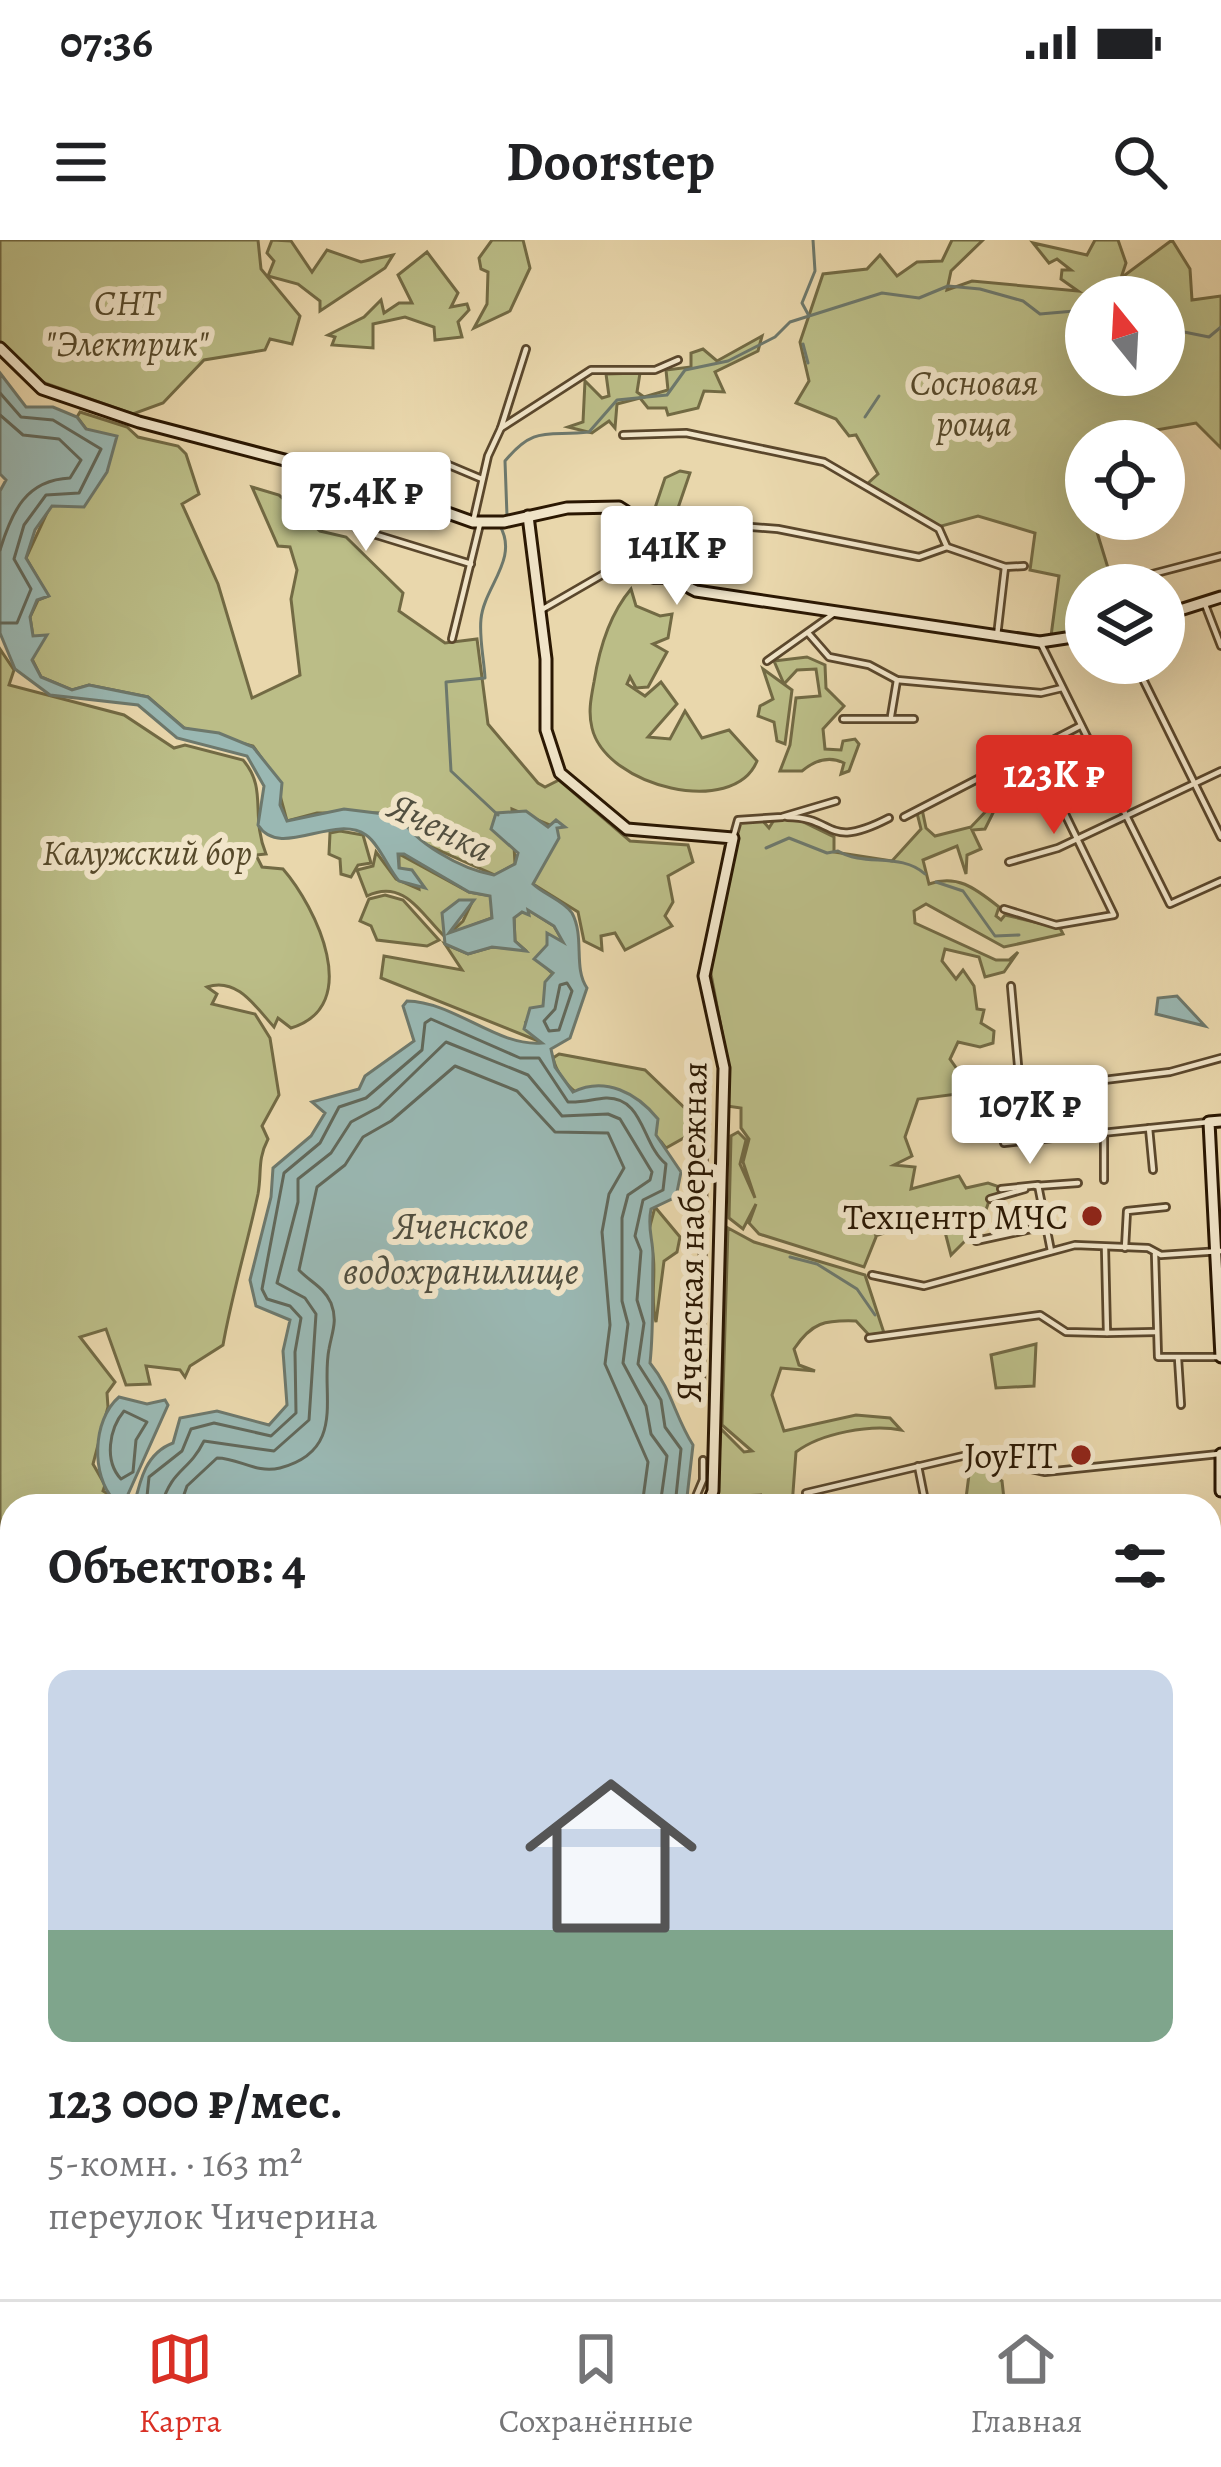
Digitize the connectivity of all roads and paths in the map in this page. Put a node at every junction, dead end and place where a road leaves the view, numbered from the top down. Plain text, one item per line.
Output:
1 (0, 349) edge
2 (526, 349) dead end
3 (678, 360) dead end
4 (501, 428) junction
5 (623, 434) dead end
6 (432, 458) dead end
7 (483, 479) junction
8 (362, 482) junction
9 (527, 516) junction
10 (677, 521) dead end
11 (476, 523) junction
12 (947, 548) junction
13 (1221, 556) edge
14 (471, 564) junction
15 (1185, 565) edge
16 (1024, 566) dead end
17 (1005, 567) junction
18 (680, 580) junction
19 (1221, 597) edge
20 (1204, 602) junction
21 (1185, 608) edge
22 (538, 612) junction
23 (836, 612) junction
24 (809, 634) junction
25 (997, 636) junction
26 (1065, 638) edge
27 (452, 639) dead end
28 (1040, 642) junction
29 (1221, 646) edge
30 (767, 661) dead end
31 (898, 680) junction
32 (1145, 684) edge
33 (1062, 688) junction
34 (891, 718) junction
35 (843, 719) dead end
36 (914, 719) dead end
37 (1080, 726) junction
38 (1034, 750) junction
39 (1221, 771) edge
40 (1193, 781) junction
41 (836, 801) dead end
42 (1124, 814) junction
43 (782, 817) junction
44 (904, 817) dead end
45 (889, 818) dead end
46 (1221, 837) edge
47 (734, 838) junction
48 (1077, 838) junction
49 (1009, 862) dead end
50 (1221, 881) edge
51 (1004, 909) dead end
52 (1011, 986) dead end
53 (1221, 1058) edge
54 (1020, 1090) junction
55 (988, 1094) dead end
56 (1215, 1122) edge
57 (1150, 1128) junction
58 (1104, 1133) junction
59 (704, 1139) dead end
60 (1004, 1143) dead end
61 (1153, 1170) dead end
62 (1104, 1180) dead end
63 (1078, 1183) dead end
64 (1038, 1185) junction
65 (1000, 1189) dead end
66 (990, 1199) dead end
67 (1166, 1207) dead end
68 (1045, 1226) junction
69 (976, 1241) dead end
70 (1105, 1248) junction
71 (1125, 1248) junction
72 (1051, 1251) junction
73 (1155, 1252) junction
74 (1217, 1252) edge
75 (872, 1275) dead end
76 (1157, 1332) junction
77 (1107, 1333) junction
78 (869, 1338) dead end
79 (1219, 1357) edge
80 (1178, 1358) junction
81 (701, 1394) dead end
82 (1181, 1405) dead end
83 (1220, 1454) edge
84 (703, 1460) dead end
85 (918, 1466) junction
86 (1221, 1491) edge
87 (806, 1493) dead end
88 (697, 1494) edge
89 (712, 1494) edge
90 (924, 1494) edge

1 - 8 street
2 - 4 street
3 - 4 street
4 - 7 street
5 - 12 street
6 - 7 street
7 - 11 street
8 - 11 street
8 - 14 street
9 - 11 street
9 - 18 street
9 - 22 street
10 - 12 street
11 - 14 street
12 - 17 street
13 - 15 street
14 - 27 street
16 - 17 street
17 - 25 street
18 - 22 street
18 - 23 street
19 - 20 street
20 - 21 street
20 - 29 street
22 - 47 street
23 - 24 street
23 - 25 street
24 - 30 street
24 - 31 street
25 - 28 street
26 - 28 street
28 - 33 street
31 - 33 street
31 - 34 street
32 - 40 street
33 - 37 street
34 - 35 street
34 - 36 street
37 - 38 street
37 - 42 street
38 - 44 street
38 - 48 street
39 - 40 street
40 - 42 street
40 - 46 street
41 - 43 street
42 - 48 street
42 - 50 street
43 - 45 street
43 - 47 street, Яченская набережная
47 - 89 street, Яченская набережная
48 - 49 street
48 - 51 street
52 - 54 street
53 - 54 street
54 - 55 street
56 - 57 street
56 - 74 street
57 - 58 street
57 - 61 street
58 - 60 street
58 - 62 street
59 - 81 street
63 - 64 street
64 - 65 street
64 - 66 street
64 - 68 street
67 - 71 street
68 - 69 street
68 - 72 street
70 - 71 street
70 - 72 street
70 - 77 street
71 - 73 street
72 - 75 street
73 - 74 street
73 - 76 street
74 - 79 street
76 - 77 street
76 - 80 street
77 - 78 street
79 - 80 street
80 - 82 street
83 - 85 street
83 - 86 street
84 - 88 street
85 - 87 street
85 - 90 street

